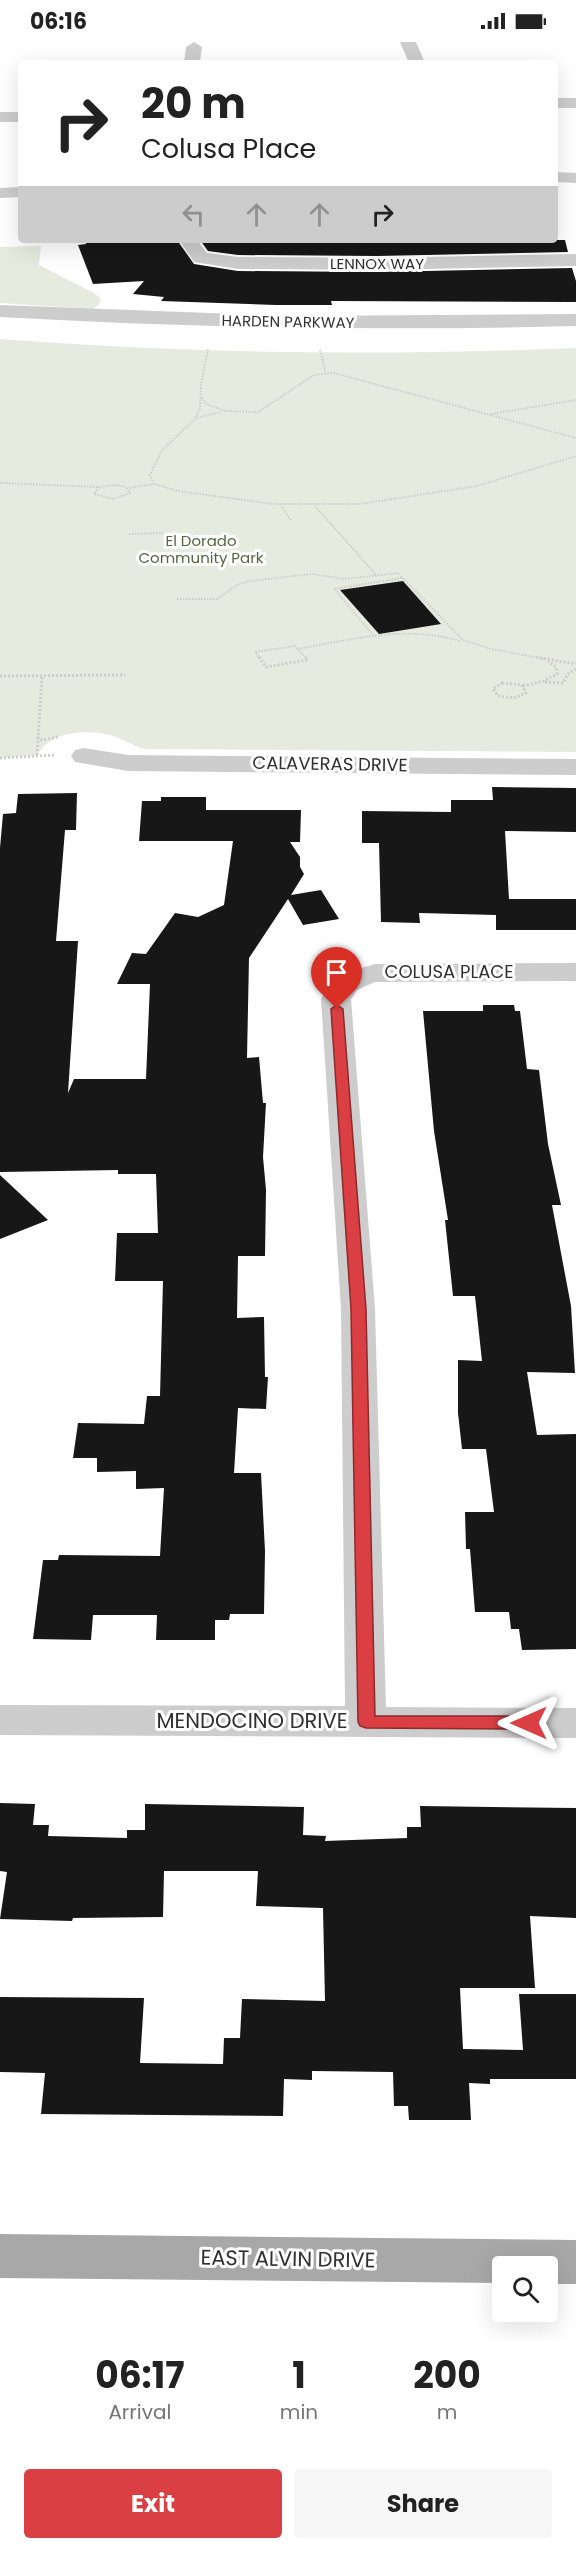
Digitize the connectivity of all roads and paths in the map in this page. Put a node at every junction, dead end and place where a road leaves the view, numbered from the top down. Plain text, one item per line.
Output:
1 (409, 42) edge
2 (416, 60) edge
3 (558, 103) edge
4 (576, 104) edge
5 (0, 117) edge
6 (18, 117) edge
7 (558, 177) edge
8 (576, 178) edge
9 (18, 192) edge
10 (0, 193) edge
11 (190, 243) edge
12 (576, 260) edge
13 (0, 310) edge
14 (576, 320) edge
15 (0, 327) edge
16 (576, 336) edge
17 (208, 349) dead end
18 (320, 350) dead end
19 (326, 374) junction
20 (202, 398) junction
21 (576, 399) edge
22 (232, 412) junction
23 (487, 414) junction
24 (194, 420) junction
25 (576, 438) edge
26 (576, 457) edge
27 (0, 483) edge
28 (154, 484) junction
29 (99, 487) junction
30 (129, 489) junction
31 (280, 504) junction
32 (314, 505) junction
33 (291, 521) dead end
34 (129, 534) dead end
35 (181, 537) dead end
36 (376, 576) junction
37 (402, 578) junction
38 (177, 599) dead end
39 (374, 636) junction
40 (470, 644) junction
41 (298, 649) junction
42 (542, 658) junction
43 (576, 664) edge
44 (576, 669) edge
45 (125, 675) dead end
46 (0, 676) edge
47 (42, 677) junction
48 (535, 683) junction
49 (523, 687) junction
50 (37, 737) junction
51 (58, 737) dead end
52 (84, 756) dead end
53 (0, 758) edge
54 (576, 767) edge
55 (576, 972) edge
56 (0, 1720) edge
57 (366, 1722) junction
58 (576, 1723) edge
59 (0, 2256) edge
60 (576, 2262) edge

1 - 2 street
3 - 4 street
5 - 6 street
7 - 8 street
9 - 10 street
11 - 12 street, LENNOX WAY
13 - 14 street, HARDEN PARKWAY
15 - 16 street, HARDEN PARKWAY
17 - 20 path
18 - 19 path
19 - 22 path
19 - 23 path
20 - 22 path
20 - 24 path
21 - 23 path
22 - 24 path
23 - 25 path
24 - 28 path
26 - 32 path
27 - 29 path
28 - 30 path
28 - 31 path
29 - 30 path
29 - 30 path
31 - 32 path
31 - 33 path
32 - 36 path
34 - 35 path
36 - 37 path
36 - 38 path
37 - 39 path
37 - 40 path
39 - 40 path
39 - 41 path
40 - 42 path
41 - 41 path
42 - 43 path
42 - 48 path
44 - 48 path
45 - 47 path
46 - 47 path
47 - 50 path
48 - 49 path
49 - 49 path
50 - 51 path
50 - 53 path
52 - 54 street, CALAVERAS DRIVE
55 - 57 street, COLUSA PLACE
56 - 57 street, MENDOCINO DRIVE
57 - 58 street, MENDOCINO DRIVE
59 - 60 main road, EAST ALVIN DRIVE

